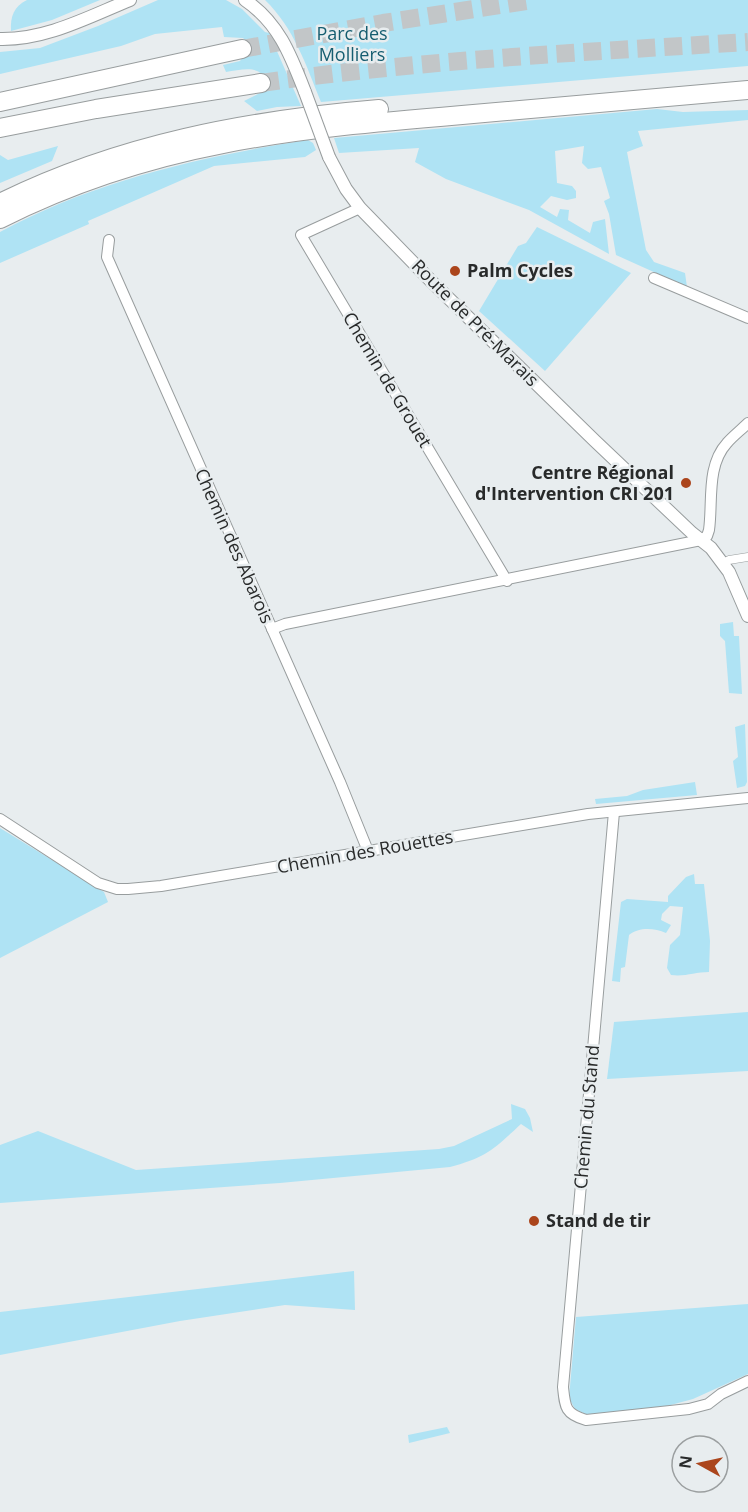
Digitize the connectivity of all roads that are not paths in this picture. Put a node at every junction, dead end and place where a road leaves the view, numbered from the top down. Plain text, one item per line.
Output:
1 (130, 0) edge
2 (245, 0) edge
3 (0, 39) edge
4 (242, 49) tunnel mouth
5 (748, 78) edge
6 (261, 83) tunnel mouth
7 (748, 90) edge
8 (0, 102) edge
9 (0, 128) edge
10 (0, 203) edge
11 (360, 208) junction
12 (0, 219) edge
13 (109, 240) dead end
14 (654, 278) dead end
15 (748, 318) edge
16 (748, 423) edge
17 (701, 540) junction
18 (748, 557) edge
19 (723, 563) junction
20 (507, 580) junction
21 (748, 616) edge
22 (272, 629) junction
23 (748, 798) edge
24 (614, 812) junction
25 (0, 819) edge
26 (368, 851) junction
27 (748, 1381) edge

1 - 3 street
2 - 11 street, Route de Pré-Marais, bridge
4 - 8 highway
5 - 10 highway
6 - 9 highway
7 - 12 highway
11 - 17 street, Route de Pré-Marais
11 - 20 street, Chemin de Grouet
13 - 22 street, Chemin des Abarois
14 - 15 street
16 - 17 street
17 - 19 street, Route de Pré-Marais
17 - 20 street
18 - 19 street
19 - 21 street, Route de Pré-Marais
20 - 22 street
22 - 26 street, Chemin des Abarois
23 - 24 street, Chemin des Rouettes
24 - 26 street, Chemin des Rouettes
24 - 27 street, Chemin du Stand
25 - 26 street, Chemin des Rouettes

